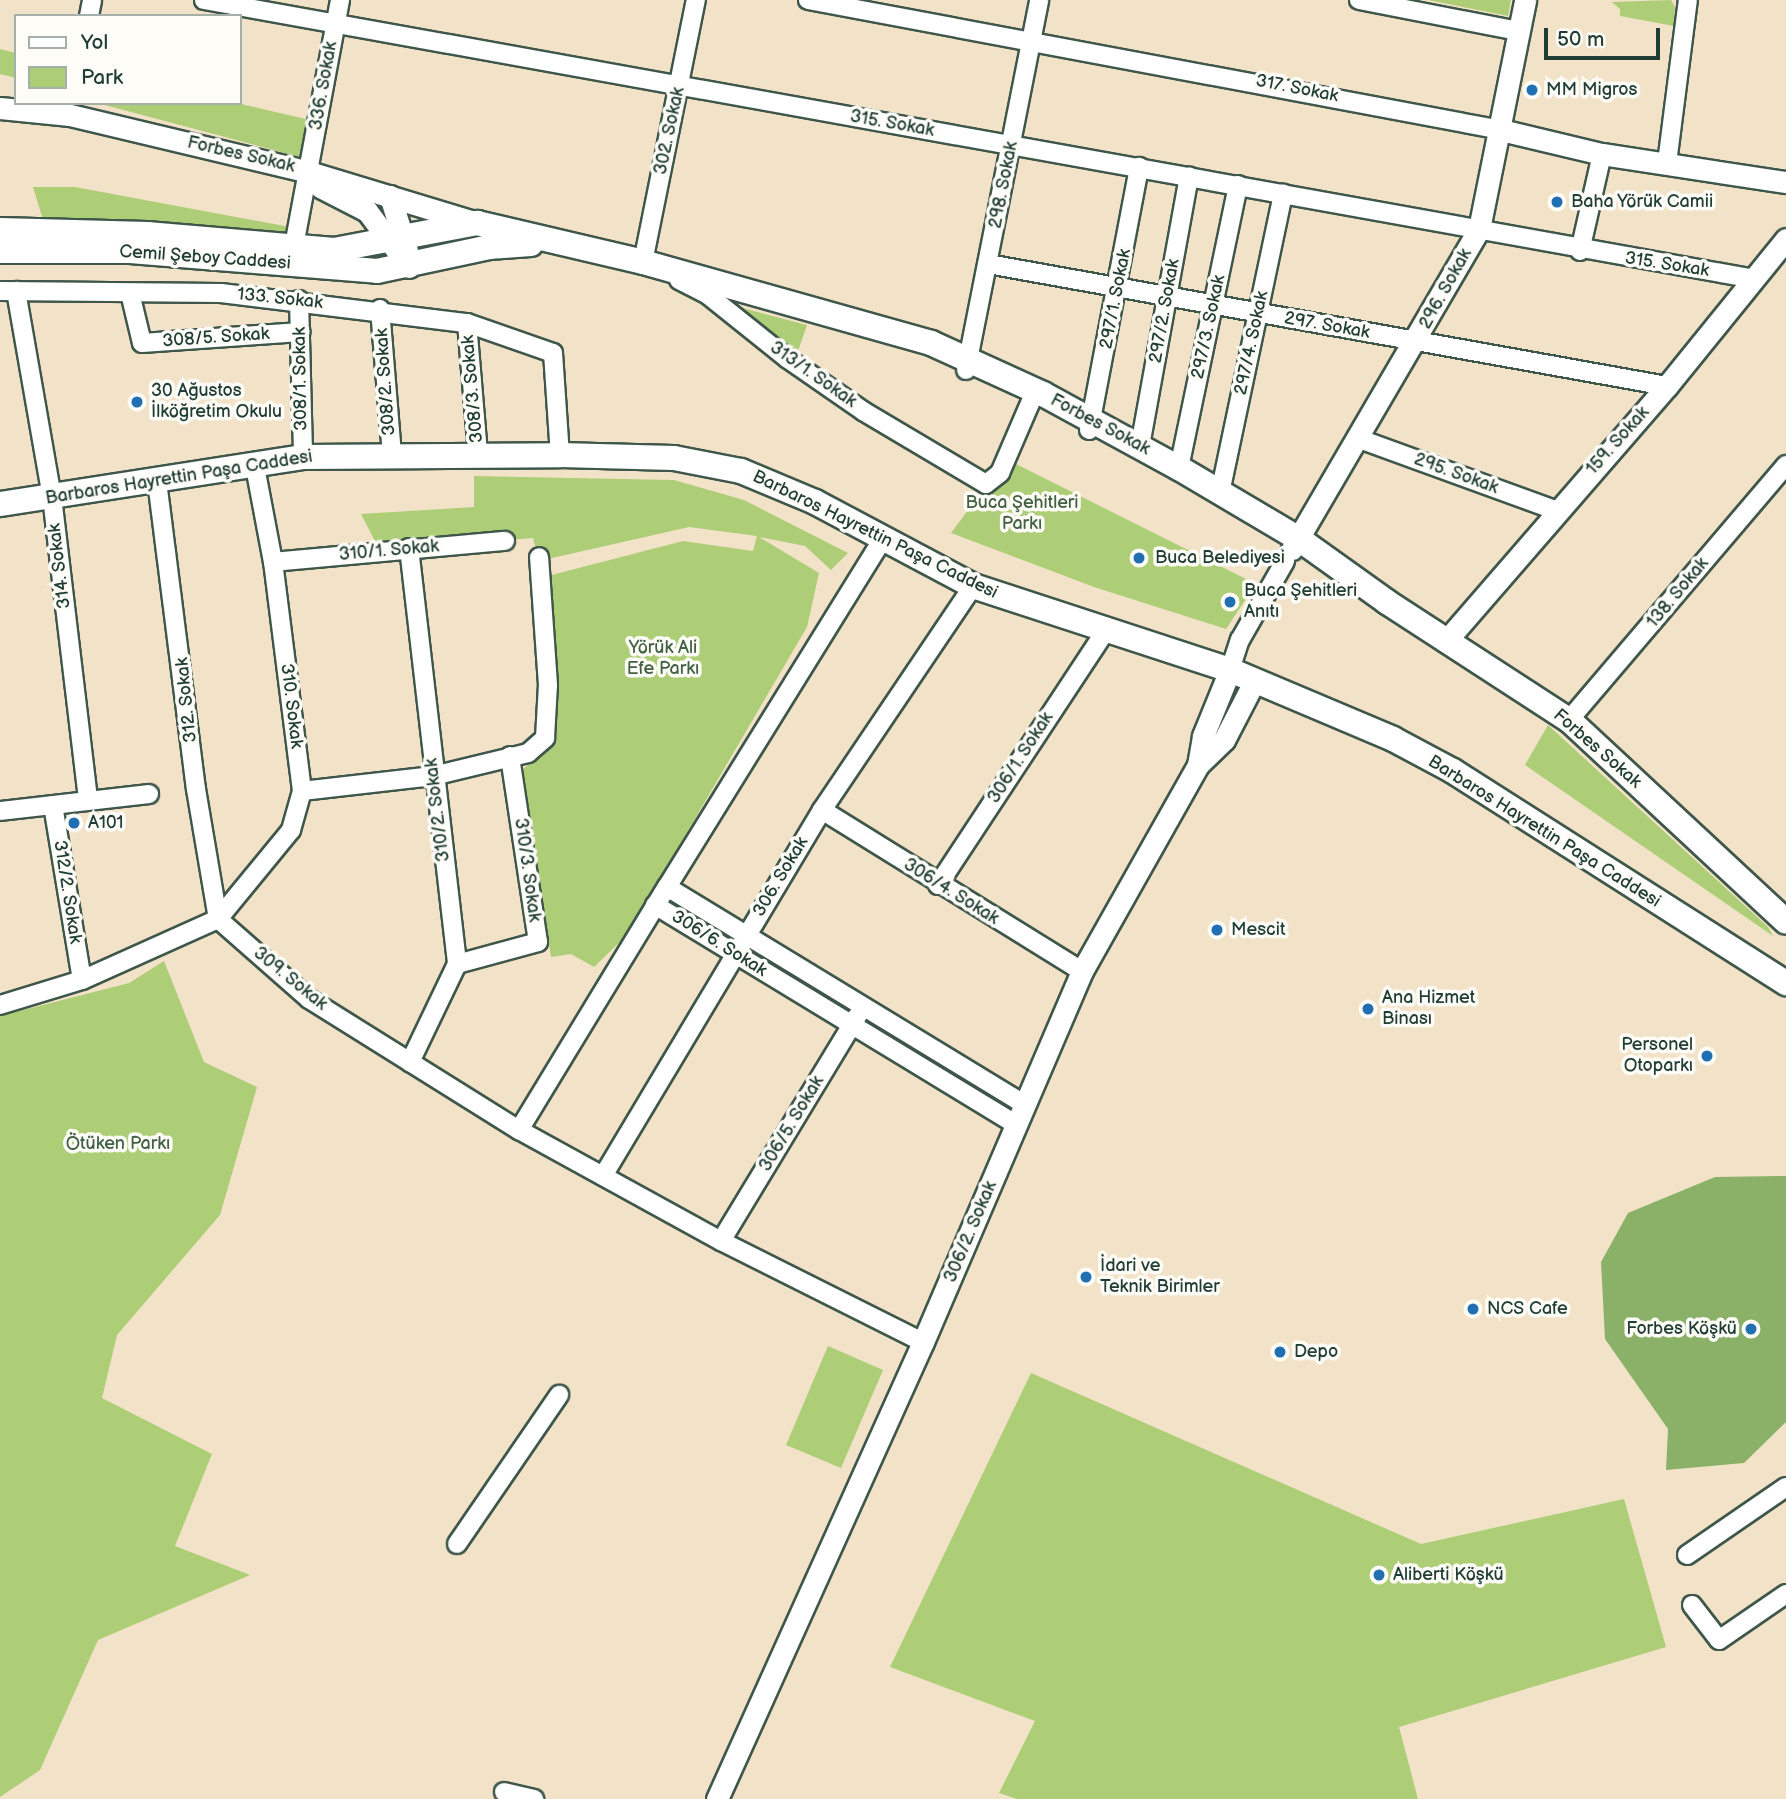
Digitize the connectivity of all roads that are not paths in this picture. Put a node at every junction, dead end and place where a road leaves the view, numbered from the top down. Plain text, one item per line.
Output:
1 (204, 0) edge
2 (340, 0) edge
3 (696, 0) edge
4 (808, 0) edge
5 (1039, 0) edge
6 (1359, 0) edge
7 (1525, 0) edge
8 (1688, 0) edge
9 (335, 26) junction
10 (1519, 31) junction
11 (1032, 39) junction
12 (679, 88) junction
13 (0, 108) edge
14 (71, 109) edge
15 (1501, 130) junction
16 (1012, 144) junction
17 (1602, 154) junction
18 (1667, 163) junction
19 (1139, 167) junction
20 (309, 172) junction
21 (1189, 176) junction
22 (1786, 182) edge
23 (1238, 185) junction
24 (1283, 194) junction
25 (390, 197) junction
26 (477, 223) junction
27 (1479, 229) junction
28 (2, 237) edge
29 (1786, 239) edge
30 (396, 240) junction
31 (550, 243) junction
32 (294, 246) junction
33 (1580, 251) junction
34 (643, 262) junction
35 (988, 264) junction
36 (409, 267) junction
37 (1754, 279) junction
38 (1119, 288) junction
39 (8, 291) edge
40 (130, 292) junction
41 (1168, 298) junction
42 (299, 300) junction
43 (1214, 306) junction
44 (380, 309) junction
45 (1258, 313) junction
46 (467, 323) junction
47 (301, 332) junction
48 (1416, 342) junction
49 (968, 364) junction
50 (1667, 386) junction
51 (1031, 401) junction
52 (1090, 425) junction
53 (1357, 438) junction
54 (1140, 446) junction
55 (392, 454) junction
56 (478, 454) junction
57 (560, 454) junction
58 (303, 457) junction
59 (1786, 465) edge
60 (255, 467) junction
61 (1179, 468) junction
62 (157, 481) junction
63 (1220, 492) junction
64 (52, 497) junction
65 (0, 504) edge
66 (1555, 510) junction
67 (883, 538) junction
68 (505, 541) dead end
69 (409, 548) junction
70 (1292, 550) junction
71 (539, 557) dead end
72 (273, 562) junction
73 (973, 586) junction
74 (1104, 632) junction
75 (1446, 641) junction
76 (1230, 670) junction
77 (1255, 680) junction
78 (1569, 720) junction
79 (510, 756) junction
80 (1198, 765) junction
81 (433, 776) junction
82 (302, 791) junction
83 (149, 794) dead end
84 (88, 800) junction
85 (53, 805) junction
86 (822, 810) junction
87 (0, 811) edge
88 (938, 884) junction
89 (667, 887) junction
90 (655, 905) junction
91 (218, 919) junction
92 (1786, 922) edge
93 (746, 937) junction
94 (734, 954) junction
95 (457, 964) junction
96 (1082, 971) junction
97 (82, 980) junction
98 (1786, 983) edge
99 (0, 1005) edge
100 (863, 1007) junction
101 (851, 1025) junction
102 (410, 1062) junction
103 (1025, 1105) junction
104 (1017, 1125) junction
105 (519, 1130) junction
106 (603, 1177) junction
107 (721, 1241) junction
108 (923, 1342) junction
109 (559, 1395) dead end
110 (1783, 1495) edge
111 (457, 1544) dead end
112 (1687, 1555) dead end
113 (1786, 1594) edge
114 (1692, 1605) dead end
115 (503, 1792) dead end
116 (534, 1799) edge
117 (717, 1799) edge

1 - 9 street, 315. Sokak
2 - 9 street, 336. Sokak
3 - 12 street, 302. Sokak
4 - 11 street, 317. Sokak
5 - 11 street, 298. Sokak
6 - 10 street
7 - 10 street, 296. Sokak
8 - 18 street
9 - 12 street, 315. Sokak
9 - 20 street, 336. Sokak
10 - 15 street, 296. Sokak
11 - 15 street, 317. Sokak
11 - 16 street, 298. Sokak
12 - 16 street, 315. Sokak
12 - 34 street, 302. Sokak
13 - 14 street, Forbes Sokak
14 - 20 street, Forbes Sokak
15 - 17 street, 317. Sokak
15 - 27 street, 296. Sokak
16 - 19 street, 315. Sokak
16 - 35 street, 298. Sokak
17 - 18 street, 317. Sokak
17 - 33 street
18 - 22 street, 317. Sokak
19 - 21 street, 315. Sokak
19 - 38 street, 297/1. Sokak
20 - 25 street, Forbes Sokak
20 - 30 street
20 - 32 street, 336. Sokak
21 - 23 street, 315. Sokak
21 - 41 street, 297/2. Sokak
23 - 24 street, 315. Sokak
23 - 43 street, 297/3. Sokak
24 - 27 street, 315. Sokak
24 - 45 street, 297/4. Sokak
25 - 26 street, Forbes Sokak
25 - 30 street
26 - 30 main road, Forbes Sokak
26 - 31 main road, Forbes Sokak
27 - 33 street, 315. Sokak
27 - 48 street, 296. Sokak
28 - 32 main road, Forbes Sokak
28 - 36 main road, Cemil Şeboy Caddesi
29 - 37 street, 159. Sokak
30 - 32 main road, Forbes Sokak
30 - 36 street
31 - 34 main road, Forbes Sokak
31 - 36 main road, Cemil Şeboy Caddesi
33 - 37 street, 315. Sokak
34 - 49 main road, Forbes Sokak
34 - 51 street, 313/1. Sokak
35 - 38 street, 297. Sokak
35 - 49 street, 298. Sokak
37 - 50 street, 159. Sokak
38 - 41 street, 297. Sokak
38 - 52 street, 297/1. Sokak
39 - 40 street, 133. Sokak
39 - 64 street, 314. Sokak
40 - 42 street, 133. Sokak
40 - 47 street, 308/5. Sokak
41 - 43 street, 297. Sokak
41 - 54 street, 297/2. Sokak
42 - 44 street, 133. Sokak
42 - 47 street, 308/1. Sokak
43 - 45 street, 297. Sokak
43 - 61 street, 297/3. Sokak
44 - 46 street, 133. Sokak
44 - 55 street, 308/2. Sokak
45 - 48 street, 297. Sokak
45 - 63 street, 297/4. Sokak
46 - 56 street, 308/3. Sokak
46 - 57 street, 133. Sokak
47 - 58 street, 308/1. Sokak
48 - 50 street, 297. Sokak
48 - 53 street, 296. Sokak
49 - 51 main road, Forbes Sokak
49 - 52 main road, Forbes Sokak
50 - 66 street, 159. Sokak
51 - 52 main road, Forbes Sokak
52 - 54 main road, Forbes Sokak
52 - 70 main road, Forbes Sokak
53 - 66 street, 295. Sokak
53 - 70 street, 296. Sokak
54 - 61 main road, Forbes Sokak
55 - 56 main road, Barbaros Hayrettin Paşa Caddesi
55 - 58 main road, Barbaros Hayrettin Paşa Caddesi
56 - 57 main road, Barbaros Hayrettin Paşa Caddesi
57 - 67 main road, Barbaros Hayrettin Paşa Caddesi
58 - 60 main road, Barbaros Hayrettin Paşa Caddesi
59 - 78 street, 138. Sokak
60 - 62 main road, Barbaros Hayrettin Paşa Caddesi
60 - 72 street, 310. Sokak
61 - 63 main road, Forbes Sokak
62 - 64 main road, Barbaros Hayrettin Paşa Caddesi
62 - 91 street, 312. Sokak
63 - 70 main road, Forbes Sokak
64 - 65 main road, Barbaros Hayrettin Paşa Caddesi
64 - 84 street, 314. Sokak
66 - 75 street, 159. Sokak
67 - 73 main road, Barbaros Hayrettin Paşa Caddesi
67 - 89 street
68 - 69 street, 310/1. Sokak
69 - 72 street, 310/1. Sokak
69 - 81 street, 310/2. Sokak
70 - 75 main road, Forbes Sokak
70 - 76 street
71 - 79 street
72 - 82 street, 310. Sokak
73 - 74 main road, Barbaros Hayrettin Paşa Caddesi
73 - 86 street, 306. Sokak
74 - 76 main road, Barbaros Hayrettin Paşa Caddesi
74 - 88 street, 306/1. Sokak
75 - 78 main road, Forbes Sokak
76 - 77 main road, Barbaros Hayrettin Paşa Caddesi
76 - 80 street, 306/2. Sokak
77 - 80 street
77 - 98 main road, Barbaros Hayrettin Paşa Caddesi
78 - 92 main road, Forbes Sokak
79 - 81 street
79 - 95 street, 310/3. Sokak
80 - 96 street, 306/2. Sokak
81 - 82 street
81 - 95 street, 310/2. Sokak
82 - 91 street, 310. Sokak
83 - 84 street
84 - 85 street
85 - 87 street
85 - 97 street, 312/2. Sokak
86 - 88 street, 306/4. Sokak
86 - 93 street, 306. Sokak
88 - 96 street, 306/4. Sokak
89 - 90 street, 306/6. Sokak
89 - 93 street, 306/6. Sokak
90 - 94 street, 306/6. Sokak
90 - 105 street
91 - 97 street
91 - 102 street, 309. Sokak
93 - 94 street, 306. Sokak
93 - 100 street, 306/6. Sokak
94 - 101 street, 306/6. Sokak
94 - 106 street, 306. Sokak
95 - 102 street
96 - 103 street, 306/2. Sokak
97 - 99 street
100 - 101 street, 306/5. Sokak
100 - 103 street, 306/6. Sokak
101 - 104 street, 306/6. Sokak
101 - 107 street, 306/5. Sokak
102 - 105 street, 309. Sokak
103 - 104 street, 306/2. Sokak
104 - 108 street, 306/2. Sokak
105 - 106 street, 309. Sokak
106 - 107 street, 309. Sokak
107 - 108 street, 309. Sokak
108 - 117 street, 306/2. Sokak
109 - 111 street
110 - 112 street
113 - 114 street
115 - 116 street

